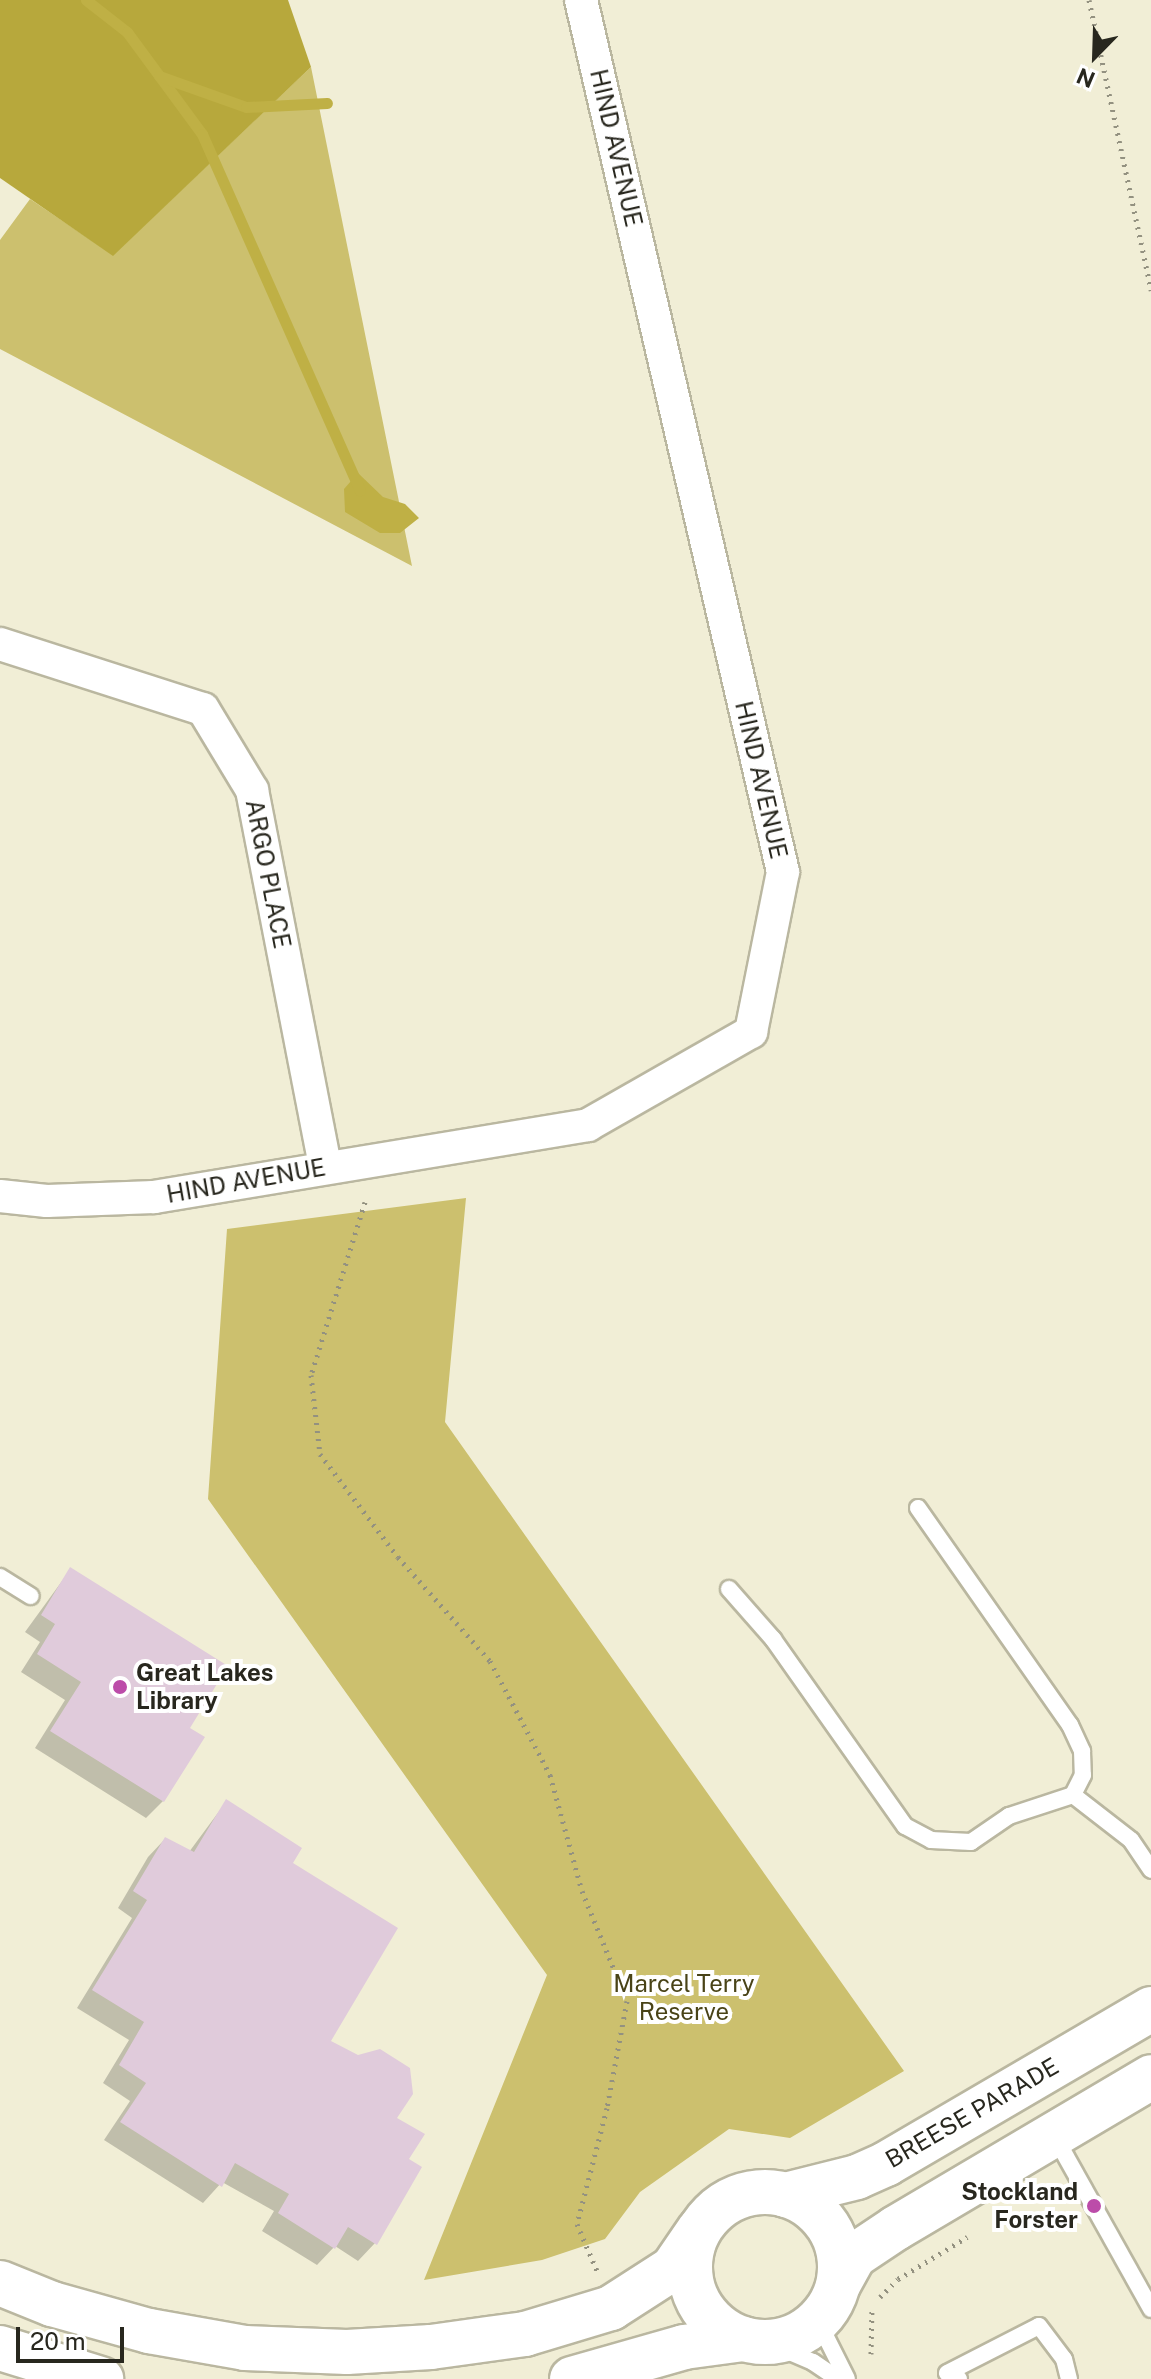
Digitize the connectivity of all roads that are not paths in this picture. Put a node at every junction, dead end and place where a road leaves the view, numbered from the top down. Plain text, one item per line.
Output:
1 (581, 0) edge
2 (0, 644) edge
3 (325, 1167) junction
4 (0, 1196) edge
5 (918, 1508) dead end
6 (0, 1577) edge
7 (729, 1589) dead end
8 (31, 1596) dead end
9 (1073, 1795) junction
10 (1151, 1870) edge
11 (1151, 2009) edge
12 (1151, 2077) edge
13 (1054, 2136) junction
14 (785, 2195) junction
15 (699, 2230) junction
16 (0, 2283) edge
17 (833, 2296) junction
18 (1151, 2309) edge
19 (754, 2341) junction
20 (0, 2348) edge
21 (101, 2379) edge
22 (572, 2379) edge
23 (838, 2379) edge
24 (847, 2379) edge
25 (959, 2379) edge
26 (1069, 2379) edge

1 - 3 street, HIND AVENUE
2 - 3 street, ARGO PLACE
3 - 4 street, HIND AVENUE
5 - 9 lane
6 - 8 lane
7 - 9 lane
9 - 10 lane
11 - 14 main road, BREESE PARADE
12 - 13 main road
13 - 17 main road
13 - 18 lane
14 - 15 main road
14 - 17 main road
15 - 16 main road
15 - 19 main road
17 - 19 main road
17 - 24 lane
19 - 22 main road
19 - 23 lane
20 - 21 main road
25 - 26 lane

